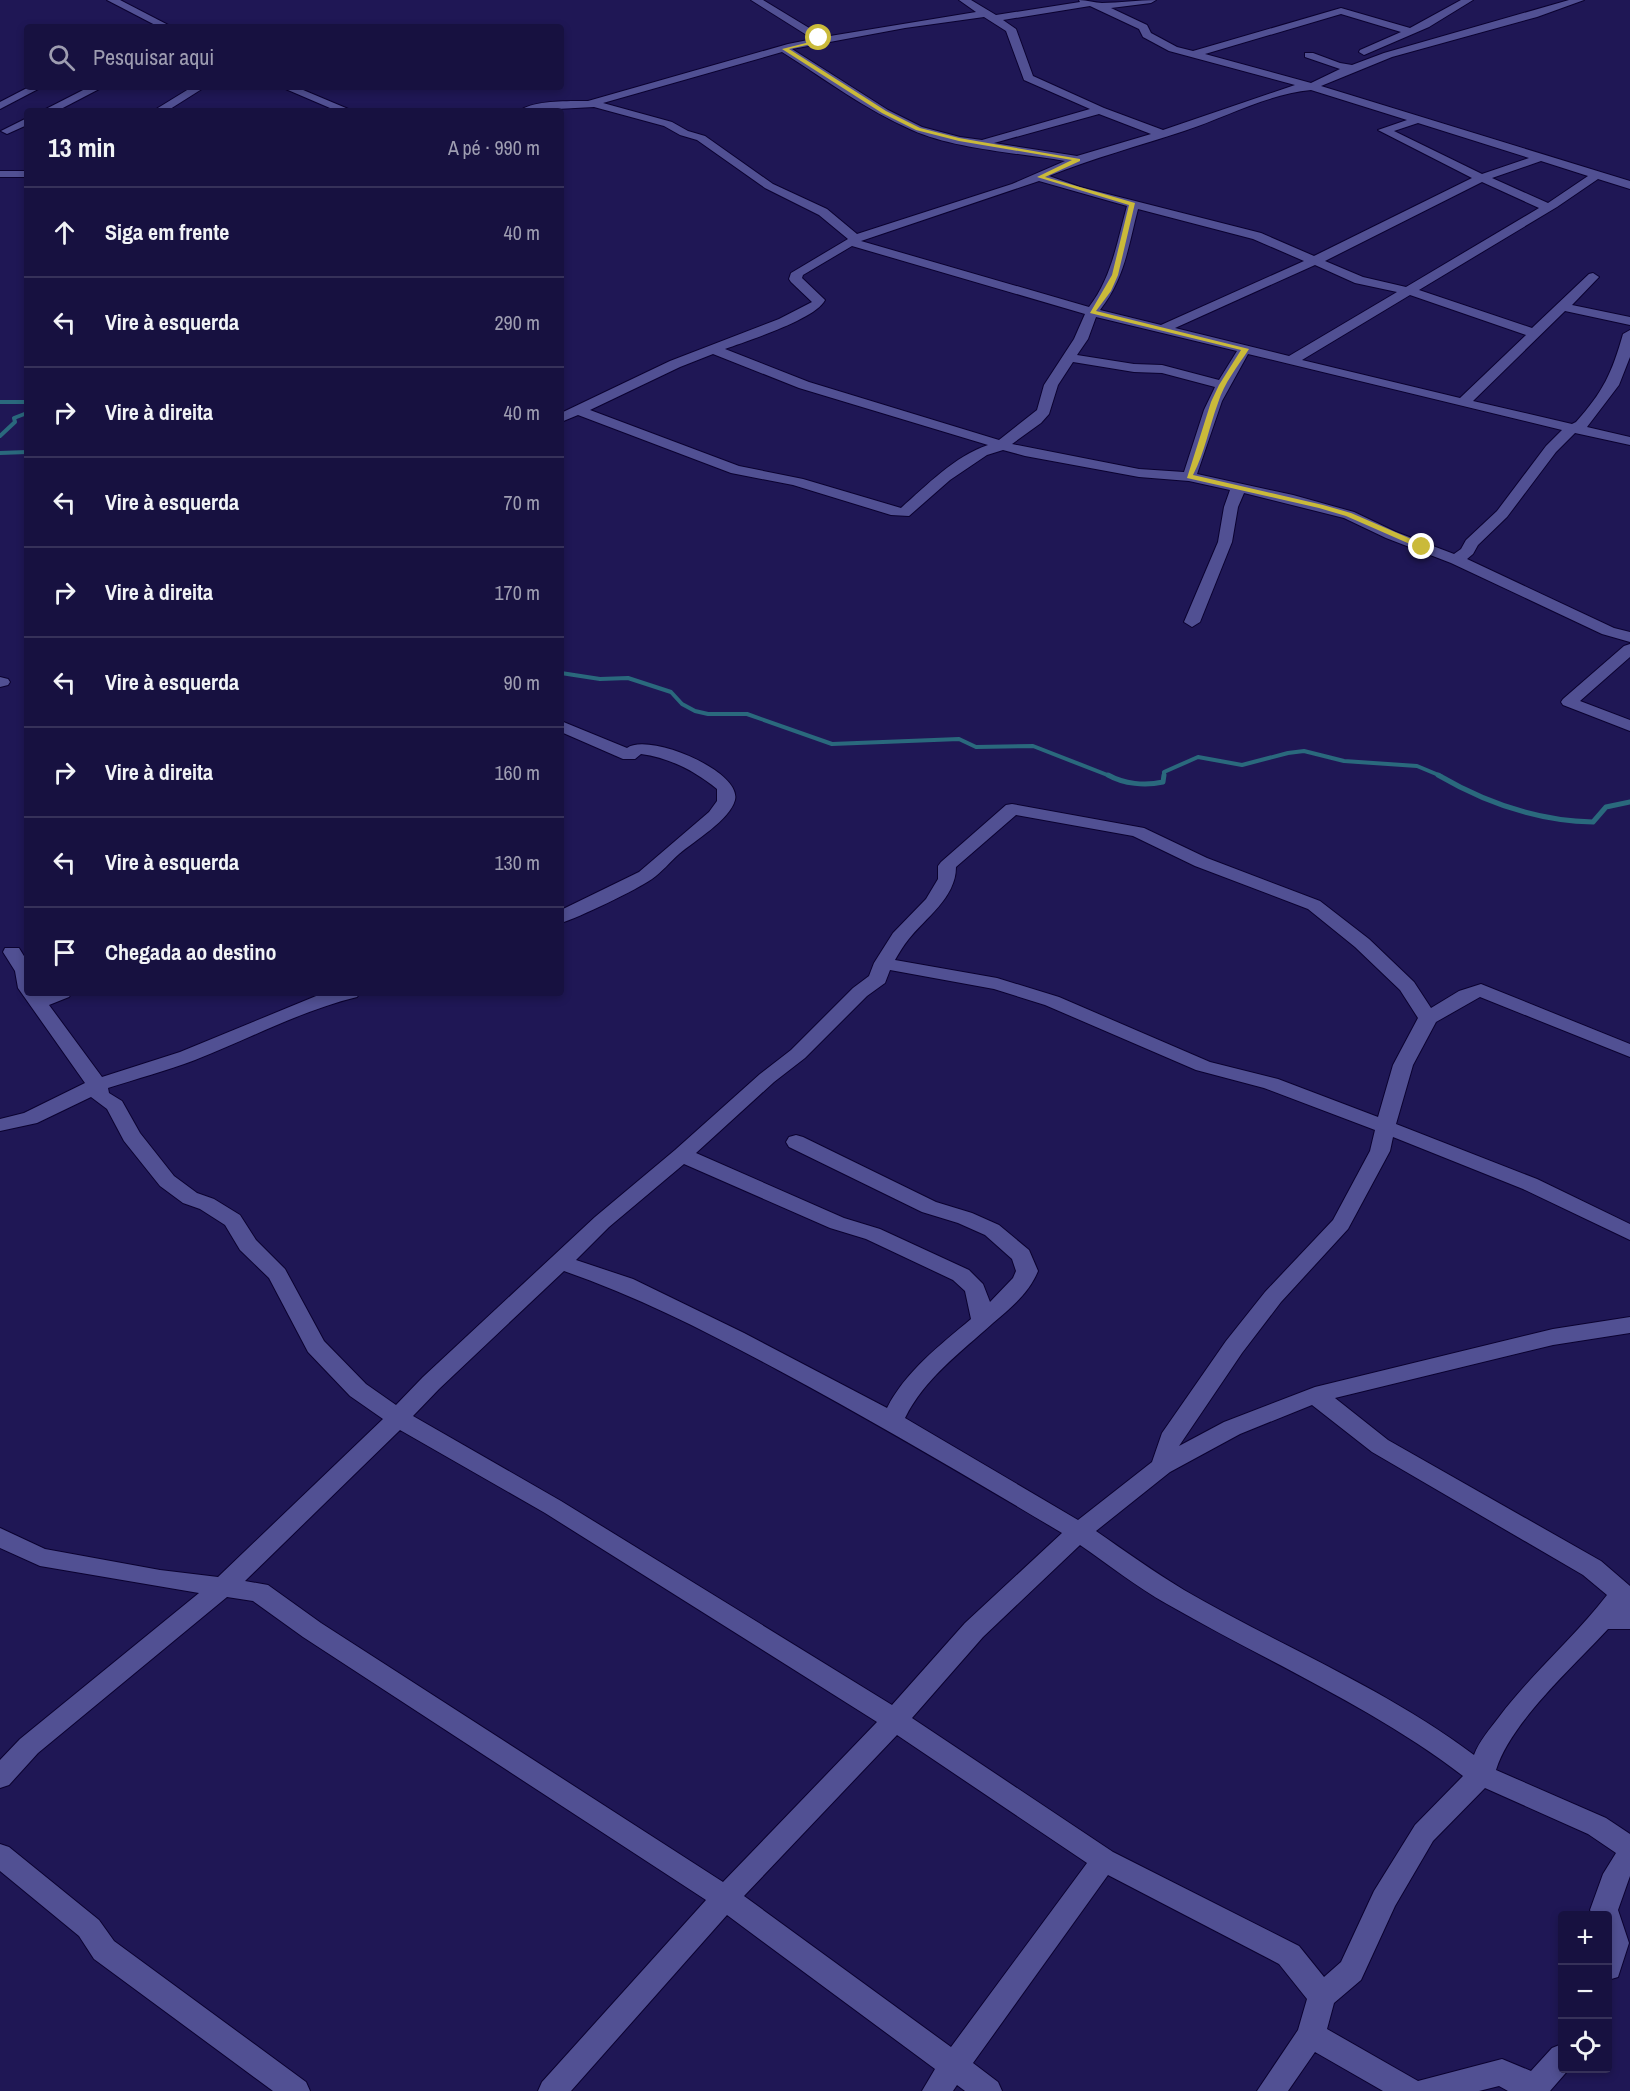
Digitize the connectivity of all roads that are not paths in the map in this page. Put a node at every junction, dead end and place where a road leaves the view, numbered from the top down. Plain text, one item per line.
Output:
1 (112, 0) edge
2 (756, 0) edge
3 (964, 0) edge
4 (1151, 0) edge
5 (1468, 0) edge
6 (1579, 0) edge
7 (1093, 3) edge
8 (991, 15) junction
9 (1481, 19) dead end
10 (157, 24) edge
11 (1502, 24) junction
12 (1409, 31) junction
13 (822, 40) junction
14 (785, 49) junction
15 (1191, 55) junction
16 (1309, 55) dead end
17 (1338, 66) junction
18 (1352, 68) junction
19 (1311, 87) junction
20 (31, 90) edge
21 (92, 90) edge
22 (294, 90) edge
23 (186, 91) edge
24 (1069, 96) junction
25 (588, 104) junction
26 (0, 106) edge
27 (54, 108) edge
28 (163, 108) edge
29 (339, 108) edge
30 (540, 108) edge
31 (1100, 110) junction
32 (1073, 116) junction
33 (1418, 120) junction
34 (24, 123) edge
35 (7, 132) dead end
36 (1160, 133) junction
37 (981, 142) junction
38 (1539, 158) junction
39 (1078, 160) junction
40 (0, 174) edge
41 (24, 174) edge
42 (1596, 175) junction
43 (1040, 177) junction
44 (1483, 177) junction
45 (1630, 185) edge
46 (1133, 204) junction
47 (1548, 207) junction
48 (853, 241) junction
49 (1314, 260) junction
50 (1593, 277) dead end
51 (1409, 291) junction
52 (1563, 307) junction
53 (1092, 312) junction
54 (1630, 321) edge
55 (1163, 329) junction
56 (1536, 334) junction
57 (1630, 334) edge
58 (713, 349) junction
59 (1245, 349) junction
60 (1070, 357) junction
61 (1292, 360) junction
62 (1222, 385) junction
63 (1463, 404) junction
64 (578, 410) junction
65 (564, 417) edge
66 (1571, 429) junction
67 (1630, 441) edge
68 (999, 445) junction
69 (1189, 477) junction
70 (1238, 489) junction
71 (1456, 560) junction
72 (1192, 622) dead end
73 (1629, 638) edge
74 (1630, 726) edge
75 (564, 727) edge
76 (564, 916) edge
77 (12, 952) dead end
78 (883, 963) junction
79 (24, 971) edge
80 (33, 996) edge
81 (337, 996) edge
82 (1428, 1018) junction
83 (1630, 1051) edge
84 (98, 1085) junction
85 (0, 1125) edge
86 (1385, 1127) junction
87 (795, 1142) dead end
88 (682, 1155) junction
89 (1630, 1233) edge
90 (560, 1262) junction
91 (982, 1320) junction
92 (1630, 1325) edge
93 (1315, 1395) junction
94 (398, 1418) junction
95 (892, 1421) junction
96 (1162, 1466) junction
97 (1079, 1532) junction
98 (0, 1537) edge
99 (222, 1588) junction
100 (1627, 1597) edge
101 (1630, 1619) edge
102 (1602, 1620) junction
103 (895, 1720) junction
104 (1481, 1775) junction
105 (0, 1777) edge
106 (1630, 1848) edge
107 (0, 1855) edge
108 (1630, 1856) edge
109 (1104, 1860) junction
110 (725, 1898) junction
111 (1604, 1911) edge
112 (1612, 1933) edge
113 (1612, 1954) edge
114 (1322, 1996) junction
115 (1311, 2035) junction
116 (1558, 2063) edge
117 (954, 2067) junction
118 (296, 2091) edge
119 (552, 2091) edge
120 (936, 2091) edge
121 (988, 2091) edge
122 (1271, 2091) edge
123 (1409, 2091) edge
124 (1427, 2091) edge

1 - 10 street
2 - 13 street
3 - 8 street
4 - 7 street
5 - 12 street
6 - 11 street
7 - 8 street
7 - 15 street
8 - 13 street
8 - 24 street
9 - 11 street
11 - 18 street
12 - 15 street
12 - 17 street
13 - 14 street
14 - 25 street
14 - 37 street
15 - 19 street
16 - 17 street
17 - 18 street
18 - 19 street
19 - 33 street
19 - 36 street
20 - 26 street
21 - 27 street
22 - 29 street
23 - 28 street
24 - 31 street
24 - 32 street
25 - 30 street
25 - 48 street
31 - 32 street
31 - 36 street
32 - 37 street
33 - 38 street
33 - 44 street
34 - 35 street
36 - 39 street
37 - 39 street
38 - 42 street
38 - 44 street
39 - 43 street
40 - 41 street
42 - 45 street
42 - 47 street
43 - 46 street
43 - 48 street
44 - 47 street
44 - 49 street
46 - 49 street
46 - 53 street
47 - 51 street
48 - 53 street
48 - 58 street
49 - 51 street
49 - 55 street
50 - 52 street
51 - 56 street
51 - 61 street
52 - 54 street
52 - 56 street
53 - 55 street
53 - 60 street
55 - 59 street
56 - 63 street
57 - 66 street
58 - 64 street
58 - 68 street
59 - 61 street
59 - 62 street
60 - 62 street
60 - 68 street
61 - 63 street
62 - 69 street
63 - 66 street
64 - 65 street
64 - 68 street
66 - 67 street
66 - 71 street
68 - 69 street
69 - 70 street
70 - 71 street
70 - 72 street
71 - 73 street
73 - 74 street
75 - 76 street
77 - 79 street
78 - 82 street
78 - 86 street
78 - 88 street
80 - 84 street
81 - 84 street
82 - 83 street
82 - 86 street
84 - 85 street
84 - 94 street
86 - 89 street
86 - 96 street
87 - 91 street
88 - 90 street
88 - 91 street
90 - 94 street
90 - 95 street
91 - 95 street
92 - 93 street
93 - 96 street
93 - 100 street
94 - 99 street
94 - 103 street
95 - 97 street
96 - 97 street
97 - 103 street
97 - 104 street
98 - 99 street
99 - 105 street
99 - 110 street
100 - 102 street
101 - 102 street
102 - 104 street
103 - 109 street
103 - 110 street
104 - 106 street
104 - 114 street
107 - 118 street
108 - 111 street
109 - 114 street
109 - 117 street
110 - 117 street
110 - 119 street
112 - 113 street
114 - 115 street
115 - 122 street
115 - 123 street
116 - 124 street
117 - 120 street
117 - 121 street

